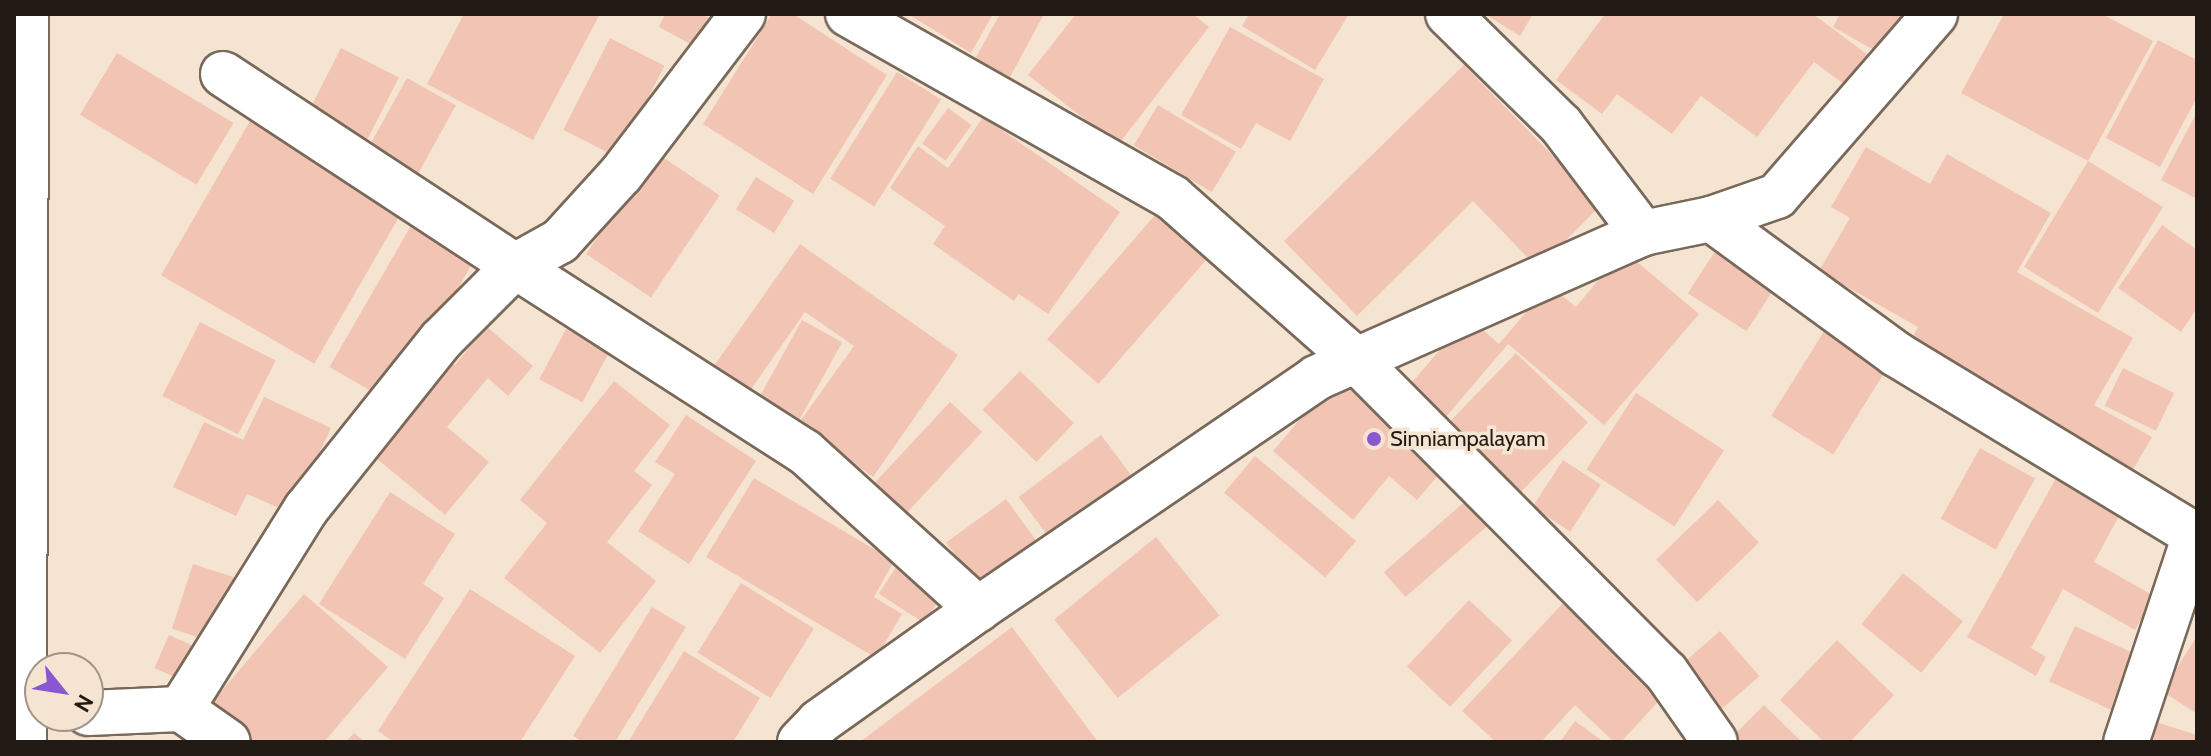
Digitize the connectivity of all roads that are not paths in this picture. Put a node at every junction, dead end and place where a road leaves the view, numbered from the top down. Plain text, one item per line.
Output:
1 (26, 14) edge
2 (848, 14) edge
3 (1448, 14) edge
4 (1935, 14) edge
5 (733, 30) edge
6 (223, 74) dead end
7 (1711, 219) junction
8 (1643, 233) junction
9 (515, 266) junction
10 (1354, 358) junction
11 (996, 599) junction
12 (29, 652) edge
13 (181, 709) junction
14 (104, 712) edge
15 (228, 742) edge
16 (800, 742) edge
17 (1715, 742) edge
18 (2126, 742) edge

1 - 12 street
2 - 10 street
3 - 8 street
4 - 7 street
5 - 9 street
6 - 9 street
7 - 8 street
7 - 18 street
8 - 10 street
9 - 11 street
9 - 13 street
10 - 11 street
10 - 17 street
11 - 16 street
13 - 14 street
13 - 15 street

